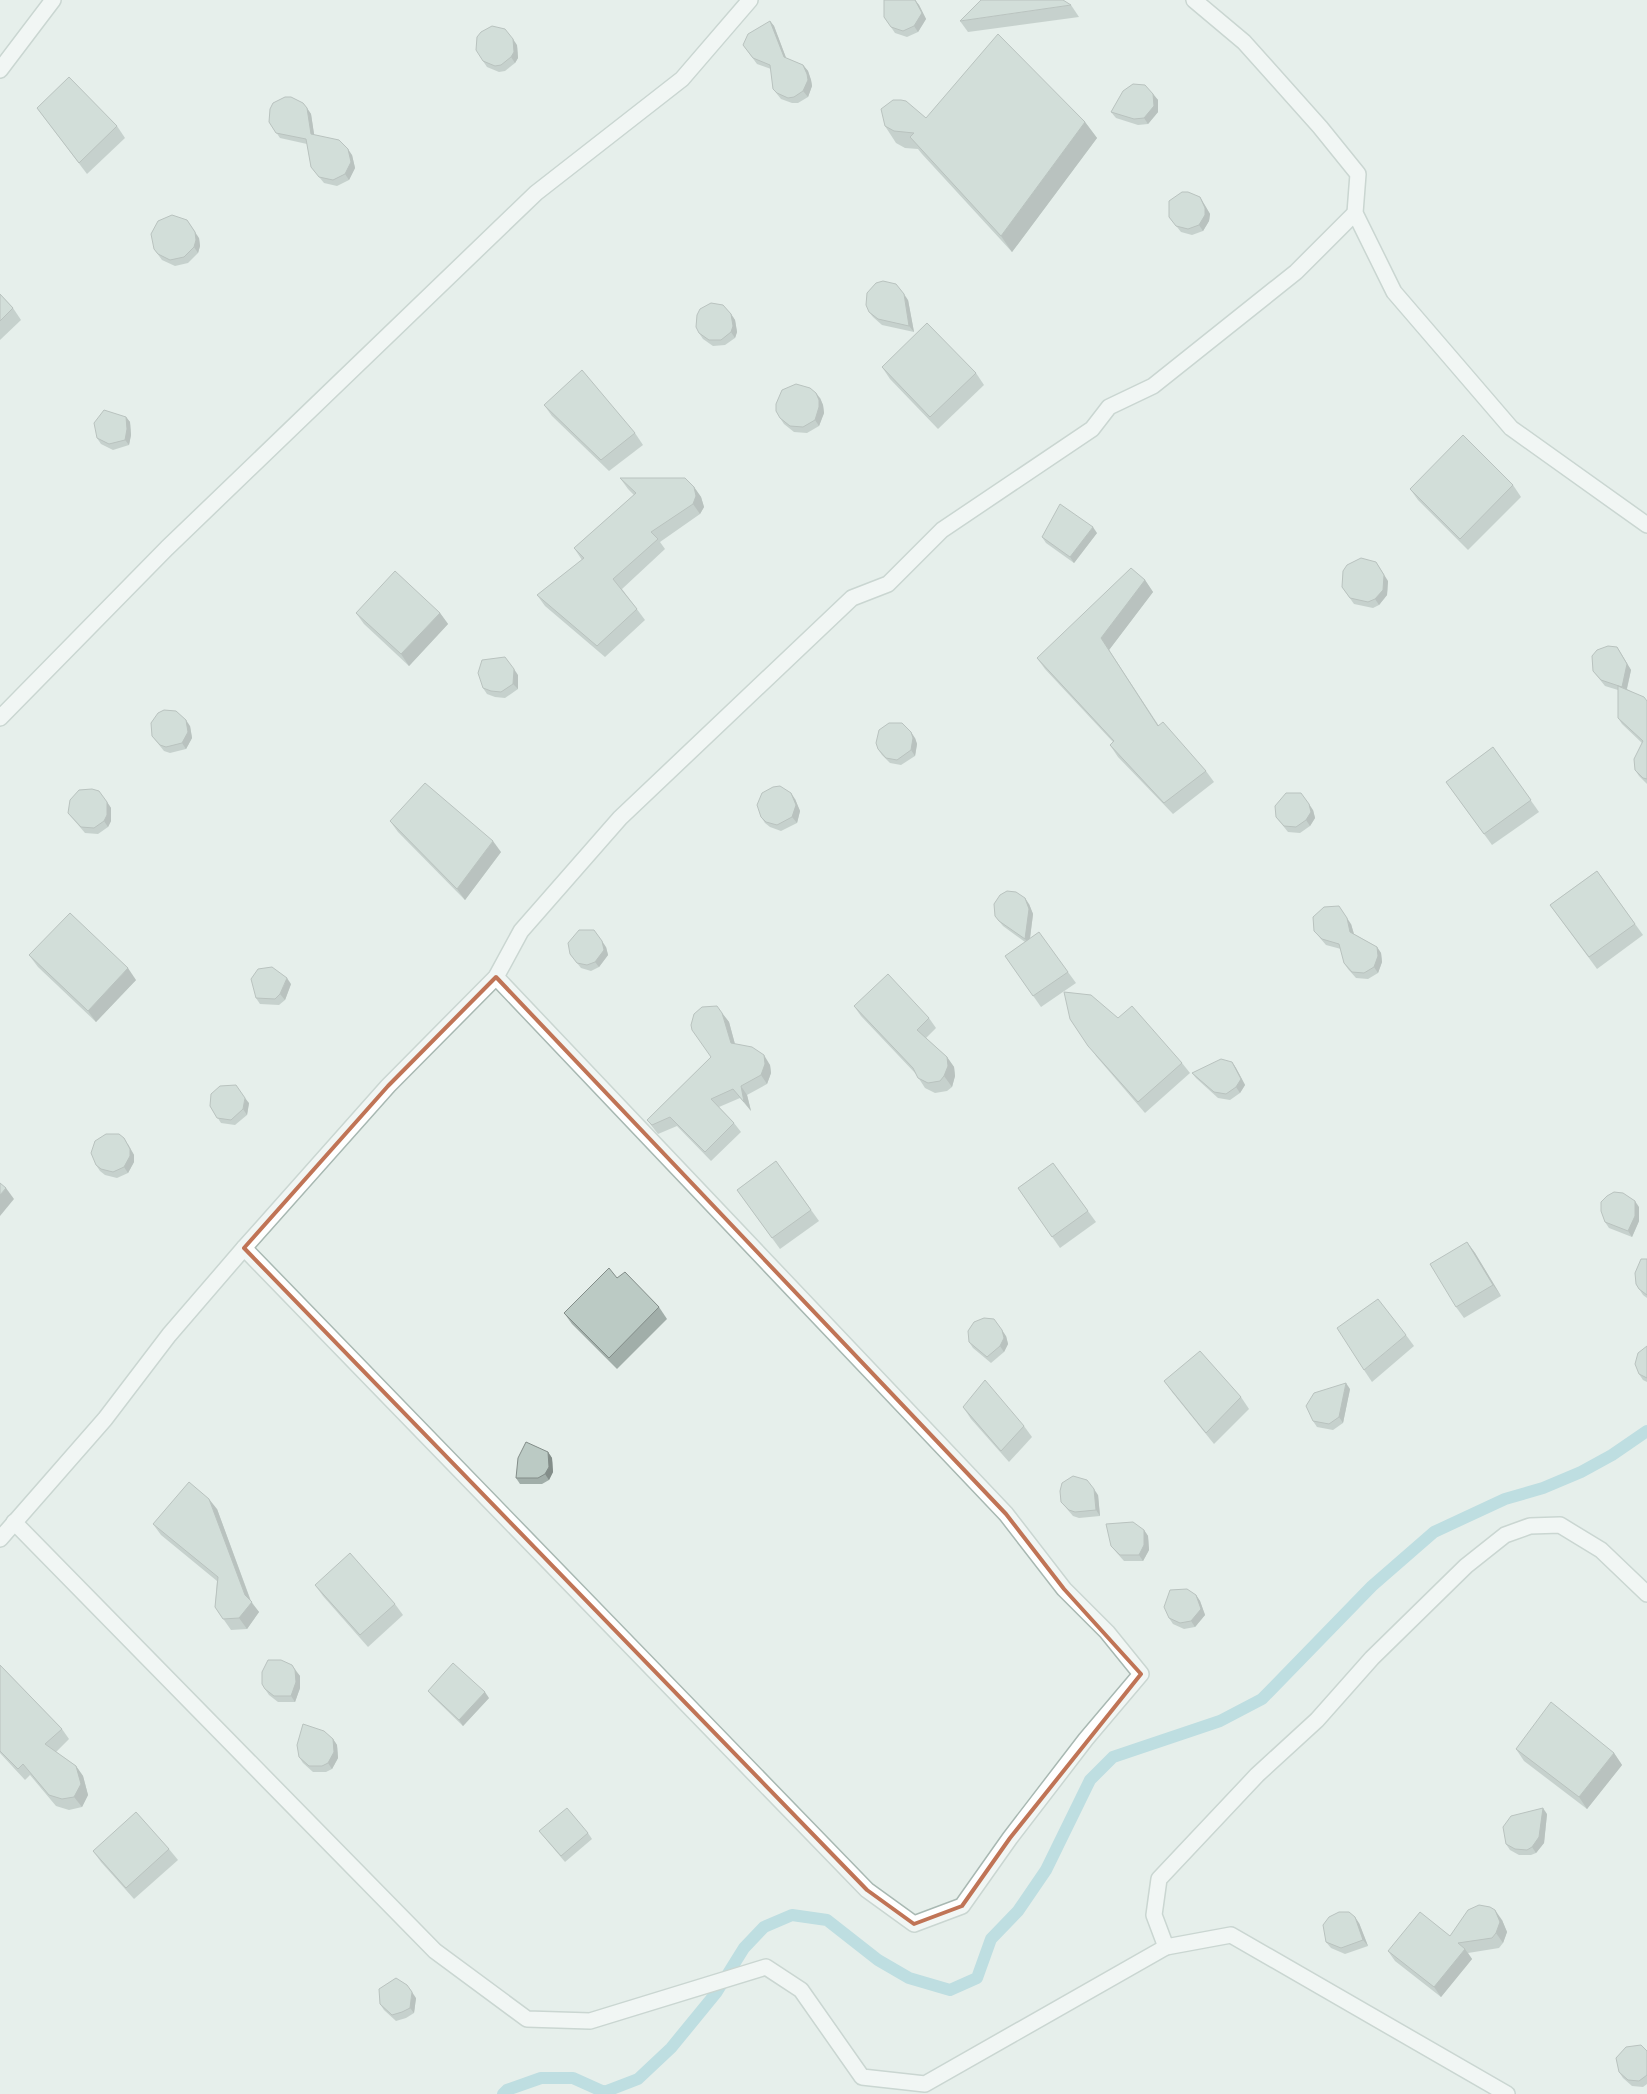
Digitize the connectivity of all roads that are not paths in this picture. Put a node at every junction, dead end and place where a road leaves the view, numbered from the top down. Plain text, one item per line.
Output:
1 (52, 0) edge
2 (750, 0) edge
3 (1194, 0) edge
4 (0, 70) edge
5 (1355, 213) junction
6 (1647, 525) edge
7 (0, 718) edge
8 (496, 977) junction
9 (244, 1248) junction
10 (14, 1522) junction
11 (0, 1539) edge
12 (1647, 1594) edge
13 (1166, 1947) junction
14 (1508, 2094) edge

1 - 4 street
2 - 7 street
3 - 5 street
5 - 6 street
5 - 8 street
8 - 9 street
8 - 9 street
9 - 10 street
10 - 11 street
10 - 13 street
12 - 13 street
13 - 14 street

